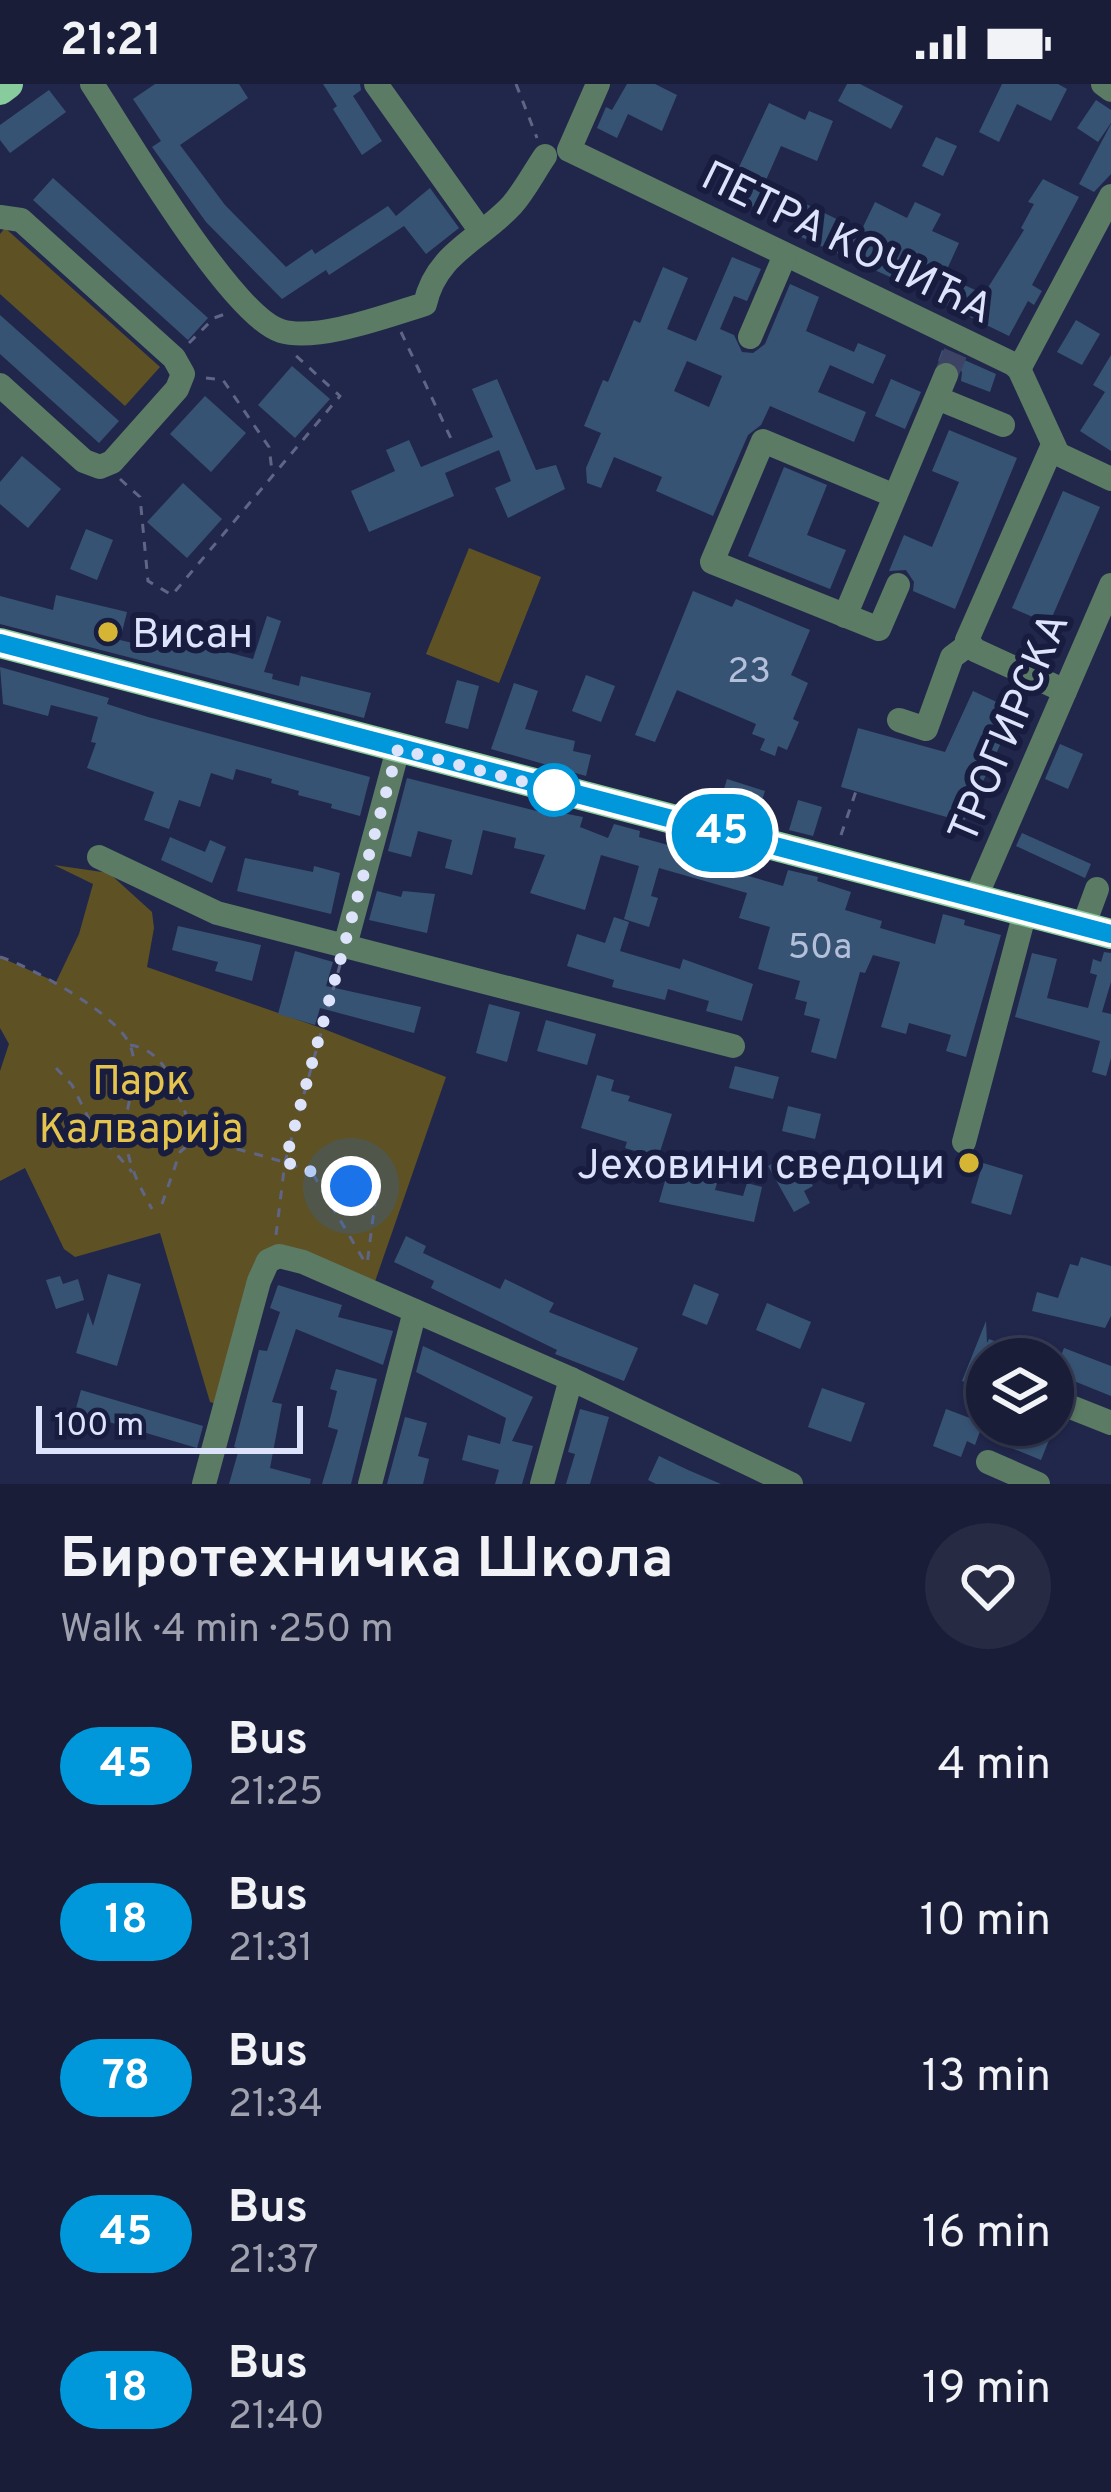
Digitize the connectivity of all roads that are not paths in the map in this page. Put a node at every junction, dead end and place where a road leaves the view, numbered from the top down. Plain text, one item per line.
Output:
1 (8, 84) edge
2 (92, 84) edge
3 (376, 84) edge
4 (598, 84) edge
5 (1103, 84) edge
6 (0, 90) edge
7 (1111, 90) edge
8 (545, 156) road end
9 (1111, 196) edge
10 (0, 216) edge
11 (480, 230) junction
12 (785, 255) junction
13 (750, 337) dead end
14 (1019, 369) junction
15 (0, 386) edge
16 (1003, 425) dead end
17 (1052, 448) junction
18 (1111, 479) edge
19 (895, 496) junction
20 (898, 585) dead end
21 (1111, 585) edge
22 (845, 616) junction
23 (0, 644) edge
24 (968, 645) junction
25 (1065, 691) junction
26 (899, 720) dead end
27 (398, 749) junction
28 (99, 856) dead end
29 (1097, 889) dead end
30 (975, 899) junction
31 (1025, 912) junction
32 (1097, 930) edge
33 (345, 946) junction
34 (733, 1046) dead end
35 (964, 1142) dead end
36 (415, 1311) junction
37 (571, 1379) junction
38 (1074, 1409) edge
39 (1111, 1424) edge
40 (988, 1462) dead end
41 (205, 1484) edge
42 (370, 1484) edge
43 (542, 1484) edge
44 (791, 1484) edge
45 (1038, 1484) edge

1 - 6 main road
2 - 11 street
3 - 11 street
4 - 12 street, ПЕТРА КОЧИЋА
5 - 7 street
8 - 11 street
9 - 14 street
10 - 15 street
12 - 13 street
12 - 14 street, ПЕТРА КОЧИЋА
14 - 17 street, ПЕТРА КОЧИЋА
16 - 19 street
17 - 18 street
17 - 24 street
19 - 22 street
19 - 22 street
20 - 22 street
21 - 25 street, ТРОГИРСКА
23 - 27 main road
24 - 25 street
24 - 26 street
25 - 30 street, ТРОГИРСКА
27 - 30 main road
27 - 33 street
28 - 33 street
29 - 32 street
30 - 31 main road
31 - 32 main road
31 - 35 street
33 - 34 street
36 - 37 street
36 - 41 street
36 - 42 street
37 - 43 street
37 - 44 street
38 - 39 street
40 - 45 street

